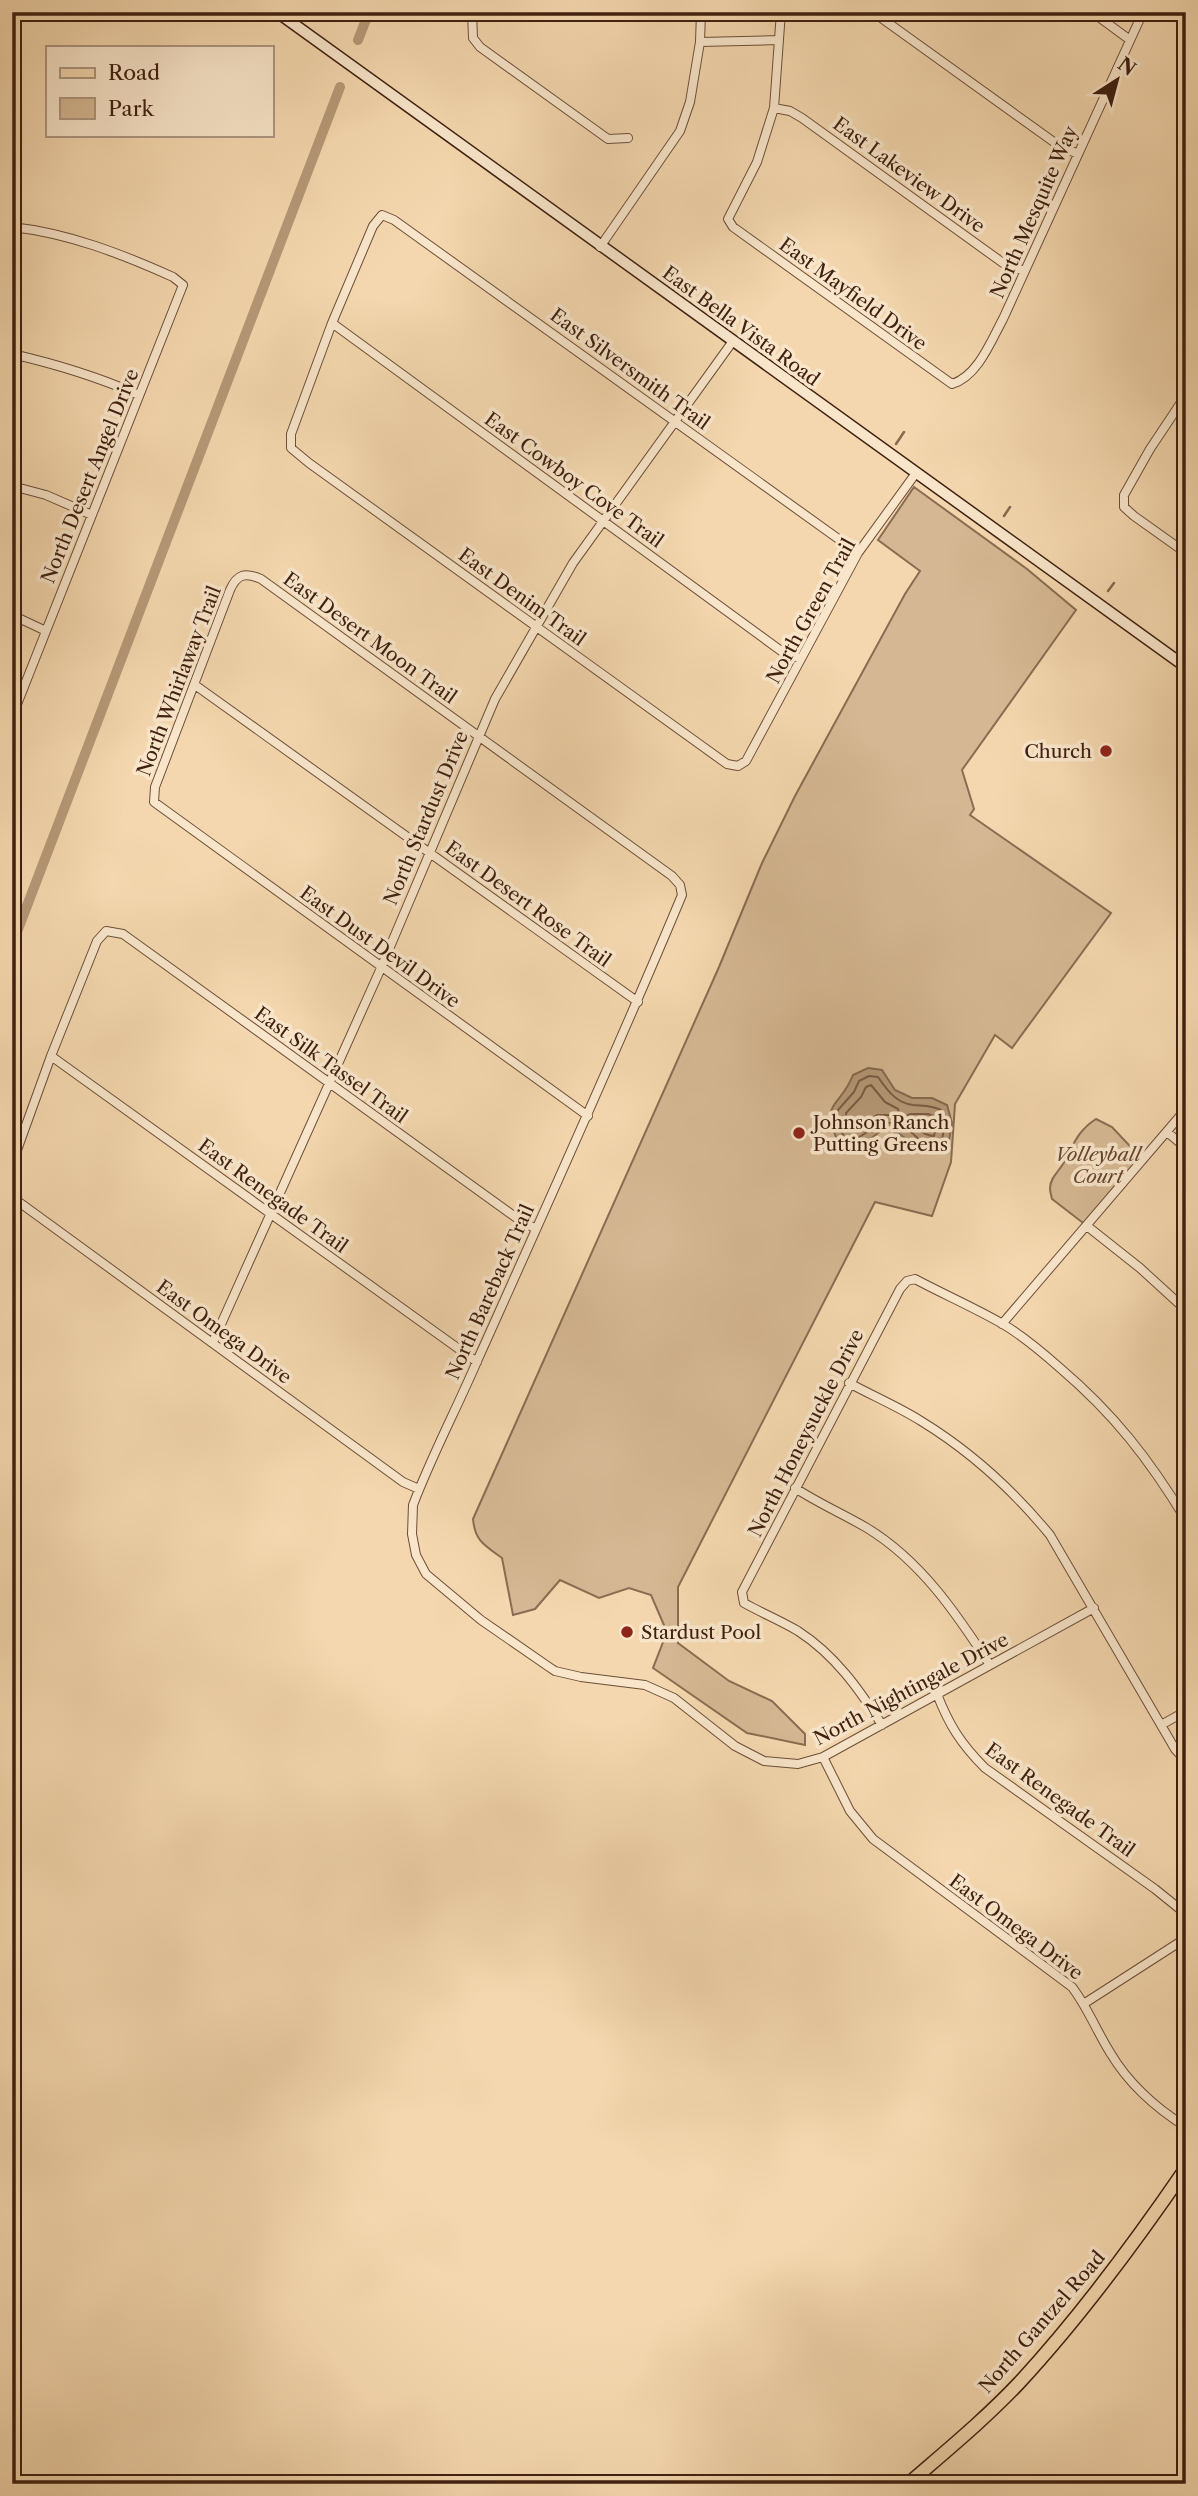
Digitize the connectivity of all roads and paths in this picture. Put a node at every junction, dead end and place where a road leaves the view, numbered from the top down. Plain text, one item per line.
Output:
1 (277, 12) edge
2 (471, 12) edge
3 (701, 12) edge
4 (781, 12) edge
5 (873, 12) edge
6 (1092, 12) edge
7 (1143, 12) edge
8 (779, 40) junction
9 (1130, 40) junction
10 (699, 42) junction
11 (774, 108) junction
12 (628, 138) dead end
13 (1078, 154) junction
14 (12, 227) edge
15 (600, 247) junction
16 (1024, 271) junction
17 (332, 323) junction
18 (733, 341) junction
19 (12, 355) edge
20 (963, 381) joint
21 (139, 395) junction
22 (1186, 396) edge
23 (675, 421) junction
24 (916, 473) junction
25 (12, 486) edge
26 (92, 515) junction
27 (603, 521) junction
28 (858, 553) junction
29 (1186, 553) edge
30 (241, 575) joint
31 (12, 615) edge
32 (536, 627) junction
33 (46, 631) junction
34 (801, 659) junction
35 (1186, 667) edge
36 (195, 685) junction
37 (12, 717) edge
38 (478, 734) junction
39 (738, 766) joint
40 (154, 802) joint
41 (429, 851) junction
42 (680, 885) joint
43 (381, 968) junction
44 (638, 1002) junction
45 (51, 1056) junction
46 (329, 1083) junction
47 (1186, 1109) edge
48 (588, 1116) junction
49 (1167, 1132) junction
50 (1186, 1148) edge
51 (12, 1164) edge
52 (12, 1197) edge
53 (270, 1213) junction
54 (1087, 1226) junction
55 (536, 1229) junction
56 (1186, 1310) edge
57 (1002, 1324) junction
58 (213, 1342) junction
59 (477, 1362) junction
60 (849, 1383) junction
61 (795, 1488) junction
62 (419, 1489) junction
63 (1186, 1520) edge
64 (1094, 1608) junction
65 (990, 1665) junction
66 (549, 1667) joint
67 (937, 1695) junction
68 (1186, 1711) edge
69 (882, 1725) junction
70 (1161, 1725) junction
71 (823, 1757) junction
72 (1186, 1761) edge
73 (1186, 1914) edge
74 (1186, 1938) edge
75 (1085, 2003) junction
76 (1186, 2127) edge
77 (1186, 2168) edge
78 (908, 2484) edge

1 - 15 street, East Bella Vista Road
2 - 12 street
3 - 10 street
4 - 8 street
5 - 13 street
6 - 9 street
7 - 9 street, North Mesquite Way
8 - 10 street
8 - 11 street
9 - 13 street, North Mesquite Way
10 - 15 street
11 - 16 street, East Lakeview Drive
11 - 20 street, East Mayfield Drive
13 - 16 street, North Mesquite Way
14 - 21 street, North Desert Angel Drive
15 - 18 street, East Bella Vista Road
16 - 20 street, North Mesquite Way
17 - 23 street, East Silversmith Trail
17 - 27 street, East Cowboy Cove Trail
17 - 32 street, East Denim Trail
18 - 23 street, North Stardust Drive
18 - 24 street, East Bella Vista Road
19 - 21 street
21 - 26 street, North Desert Angel Drive
22 - 29 street
23 - 27 street, North Stardust Drive
23 - 28 street, East Silversmith Trail
24 - 28 street, North Green Trail
24 - 35 street, East Bella Vista Road
25 - 26 street
26 - 33 street, North Desert Angel Drive
27 - 32 street, North Stardust Drive
27 - 34 street, East Cowboy Cove Trail
28 - 34 street, North Green Trail
30 - 36 street, North Whirlaway Trail
30 - 38 street, East Desert Moon Trail
31 - 33 street
32 - 38 street, North Stardust Drive
32 - 39 street, East Denim Trail
33 - 37 street, North Desert Angel Drive
34 - 39 street, North Green Trail
36 - 40 street, North Whirlaway Trail
36 - 41 street, East Desert Rose Trail
38 - 41 street, North Stardust Drive
38 - 42 street, East Desert Moon Trail
40 - 43 street, East Dust Devil Drive
41 - 43 street, North Stardust Drive
41 - 44 street, East Desert Rose Trail
42 - 44 street, North Bareback Trail
43 - 46 street, North Stardust Drive
43 - 48 street, East Dust Devil Drive
44 - 48 street, North Bareback Trail
45 - 46 street, East Silk Tassel Trail
45 - 51 street
45 - 53 street, East Renegade Trail
46 - 53 street, North Stardust Drive
46 - 55 street, East Silk Tassel Trail
47 - 49 street
48 - 55 street, North Bareback Trail
49 - 50 street
49 - 54 street
52 - 58 street, East Omega Drive
53 - 58 street, North Stardust Drive
53 - 59 street, East Renegade Trail
54 - 56 street
54 - 57 street
55 - 59 street, North Bareback Trail
57 - 60 street, North Honeysuckle Drive
57 - 63 street
58 - 62 street, East Omega Drive
59 - 62 street, North Bareback Trail
60 - 61 street, North Honeysuckle Drive
60 - 64 street
61 - 65 street
61 - 69 street, North Honeysuckle Drive
62 - 66 street, North Bareback Trail
64 - 65 street, North Nightingale Drive
64 - 70 street
65 - 67 street, North Nightingale Drive
66 - 71 street, North Nightingale Drive
67 - 69 street, North Nightingale Drive
67 - 73 street, East Renegade Trail
68 - 70 street
69 - 71 street, North Nightingale Drive
70 - 72 street
71 - 75 street, East Omega Drive
74 - 75 street
75 - 76 street, East Omega Drive
77 - 78 main road, North Gantzel Road

